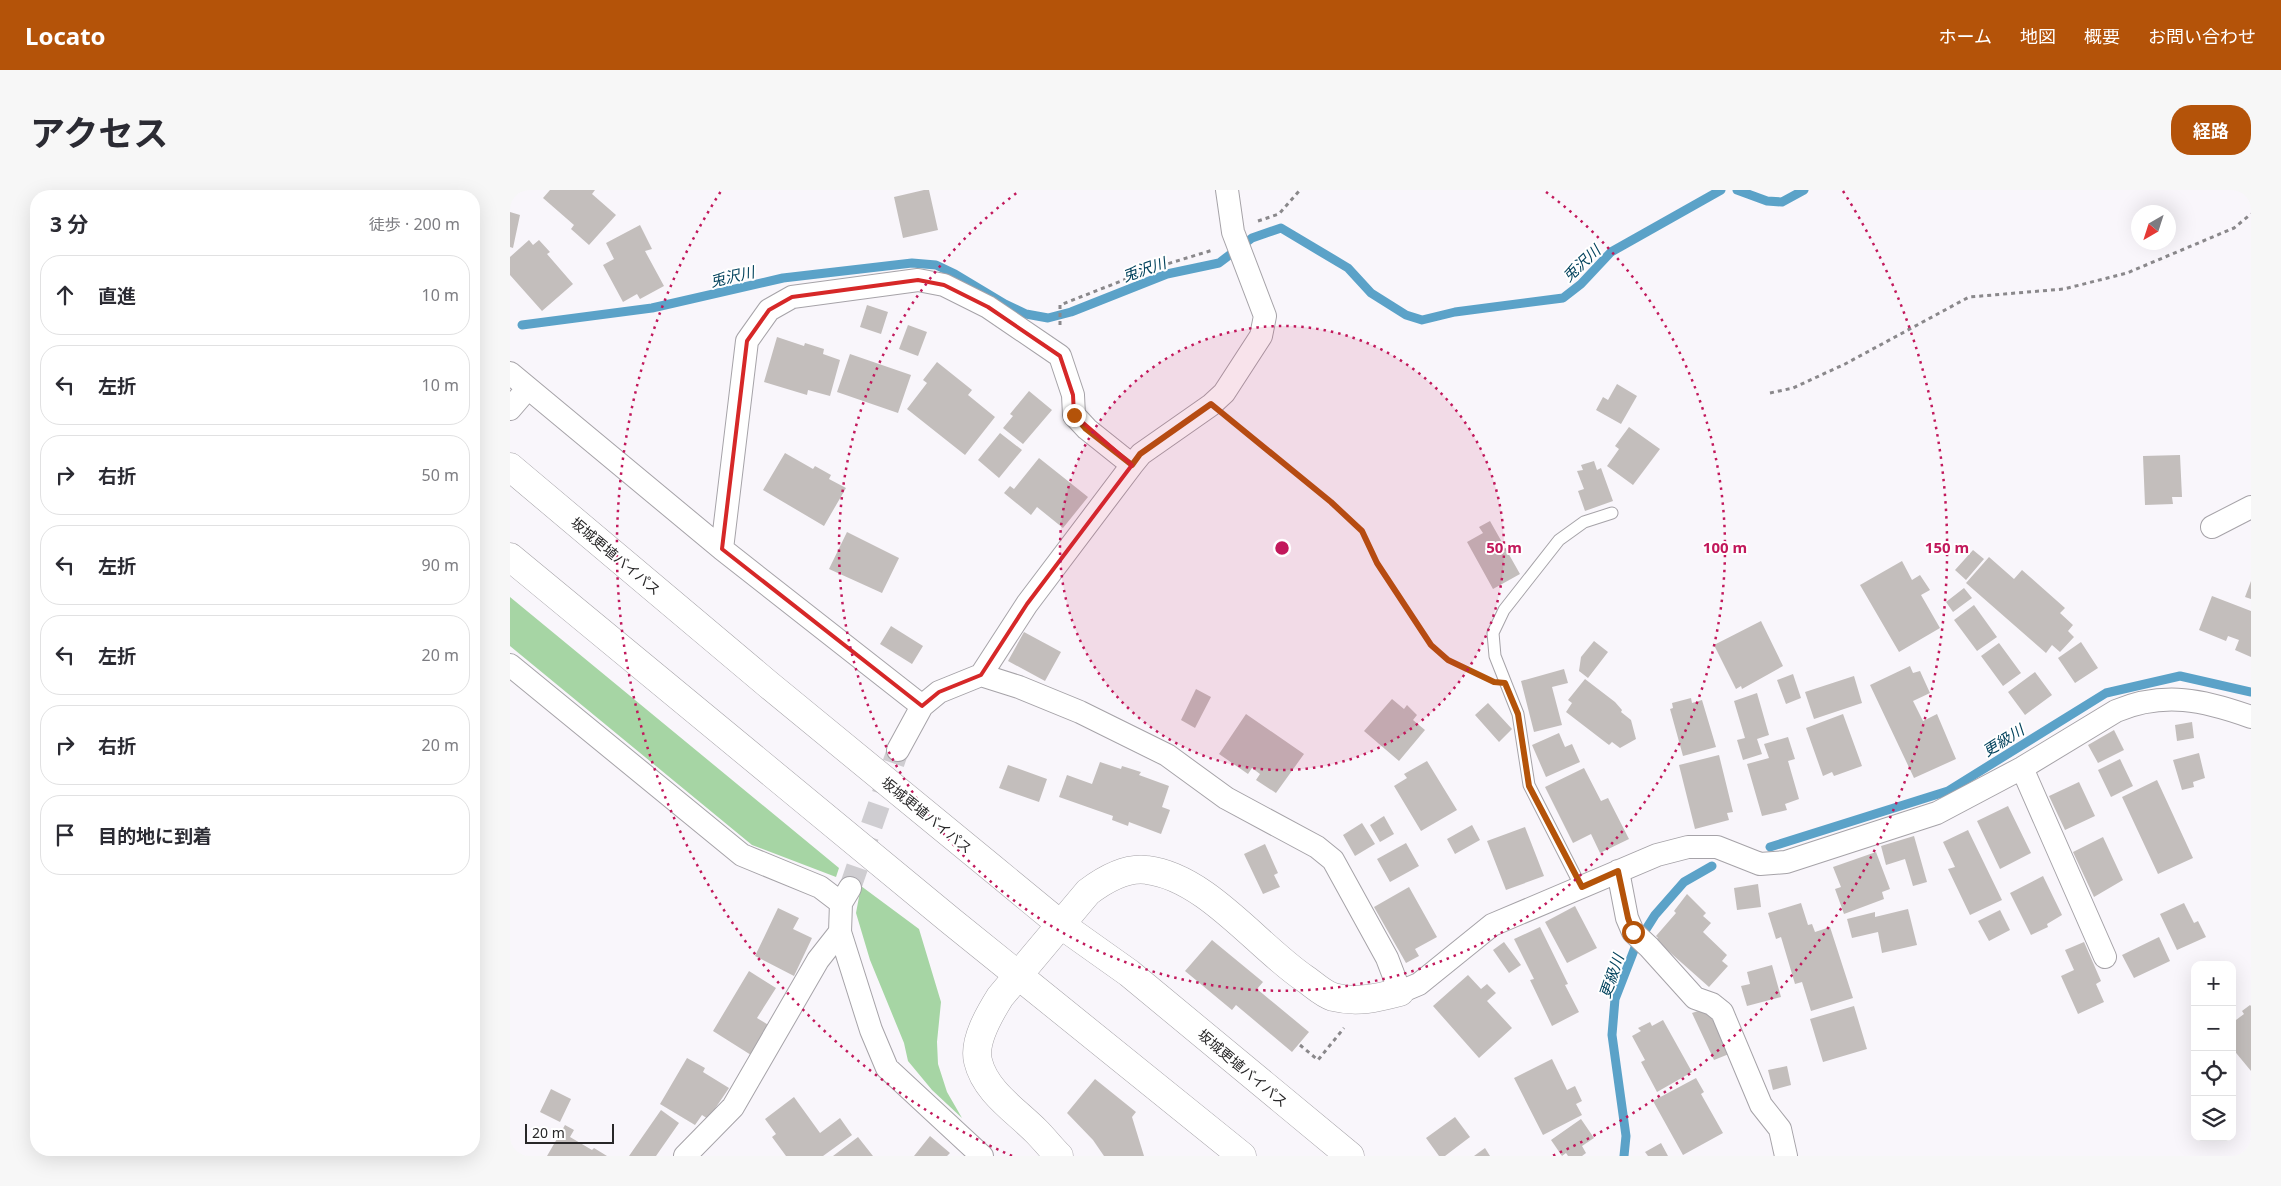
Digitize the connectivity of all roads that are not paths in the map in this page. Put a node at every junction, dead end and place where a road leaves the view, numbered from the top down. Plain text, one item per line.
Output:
1 (1227, 190) edge
2 (510, 374) edge
3 (528, 388) junction
4 (510, 409) edge
5 (1132, 465) junction
6 (510, 468) edge
7 (2251, 507) edge
8 (1612, 513) dead end
9 (2212, 527) dead end
10 (722, 549) junction
11 (510, 557) edge
12 (510, 664) edge
13 (981, 675) junction
14 (922, 706) junction
15 (2251, 717) edge
16 (898, 750) tunnel mouth
17 (2022, 768) junction
18 (1618, 871) junction
19 (1582, 887) junction
20 (1060, 924) junction
21 (840, 932) junction
22 (2104, 957) dead end
23 (1019, 974) junction
24 (1400, 992) junction
25 (685, 1156) edge
26 (982, 1156) edge
27 (1059, 1156) edge
28 (1242, 1156) edge
29 (1350, 1156) edge
30 (1786, 1156) edge

1 - 5 street
2 - 3 street
3 - 4 street
3 - 10 street
5 - 10 street
5 - 13 street
6 - 20 main road, 坂城更埴バイパス
7 - 9 street
8 - 19 lane
10 - 14 street
11 - 23 main road
12 - 21 street
13 - 14 street
13 - 24 street
14 - 16 street
15 - 17 street
17 - 18 street
17 - 22 street
18 - 19 street
18 - 30 street
19 - 24 street
20 - 23 main road
20 - 24 main road
20 - 29 main road, 坂城更埴バイパス
21 - 25 street
21 - 26 street
23 - 27 main road
23 - 28 main road

